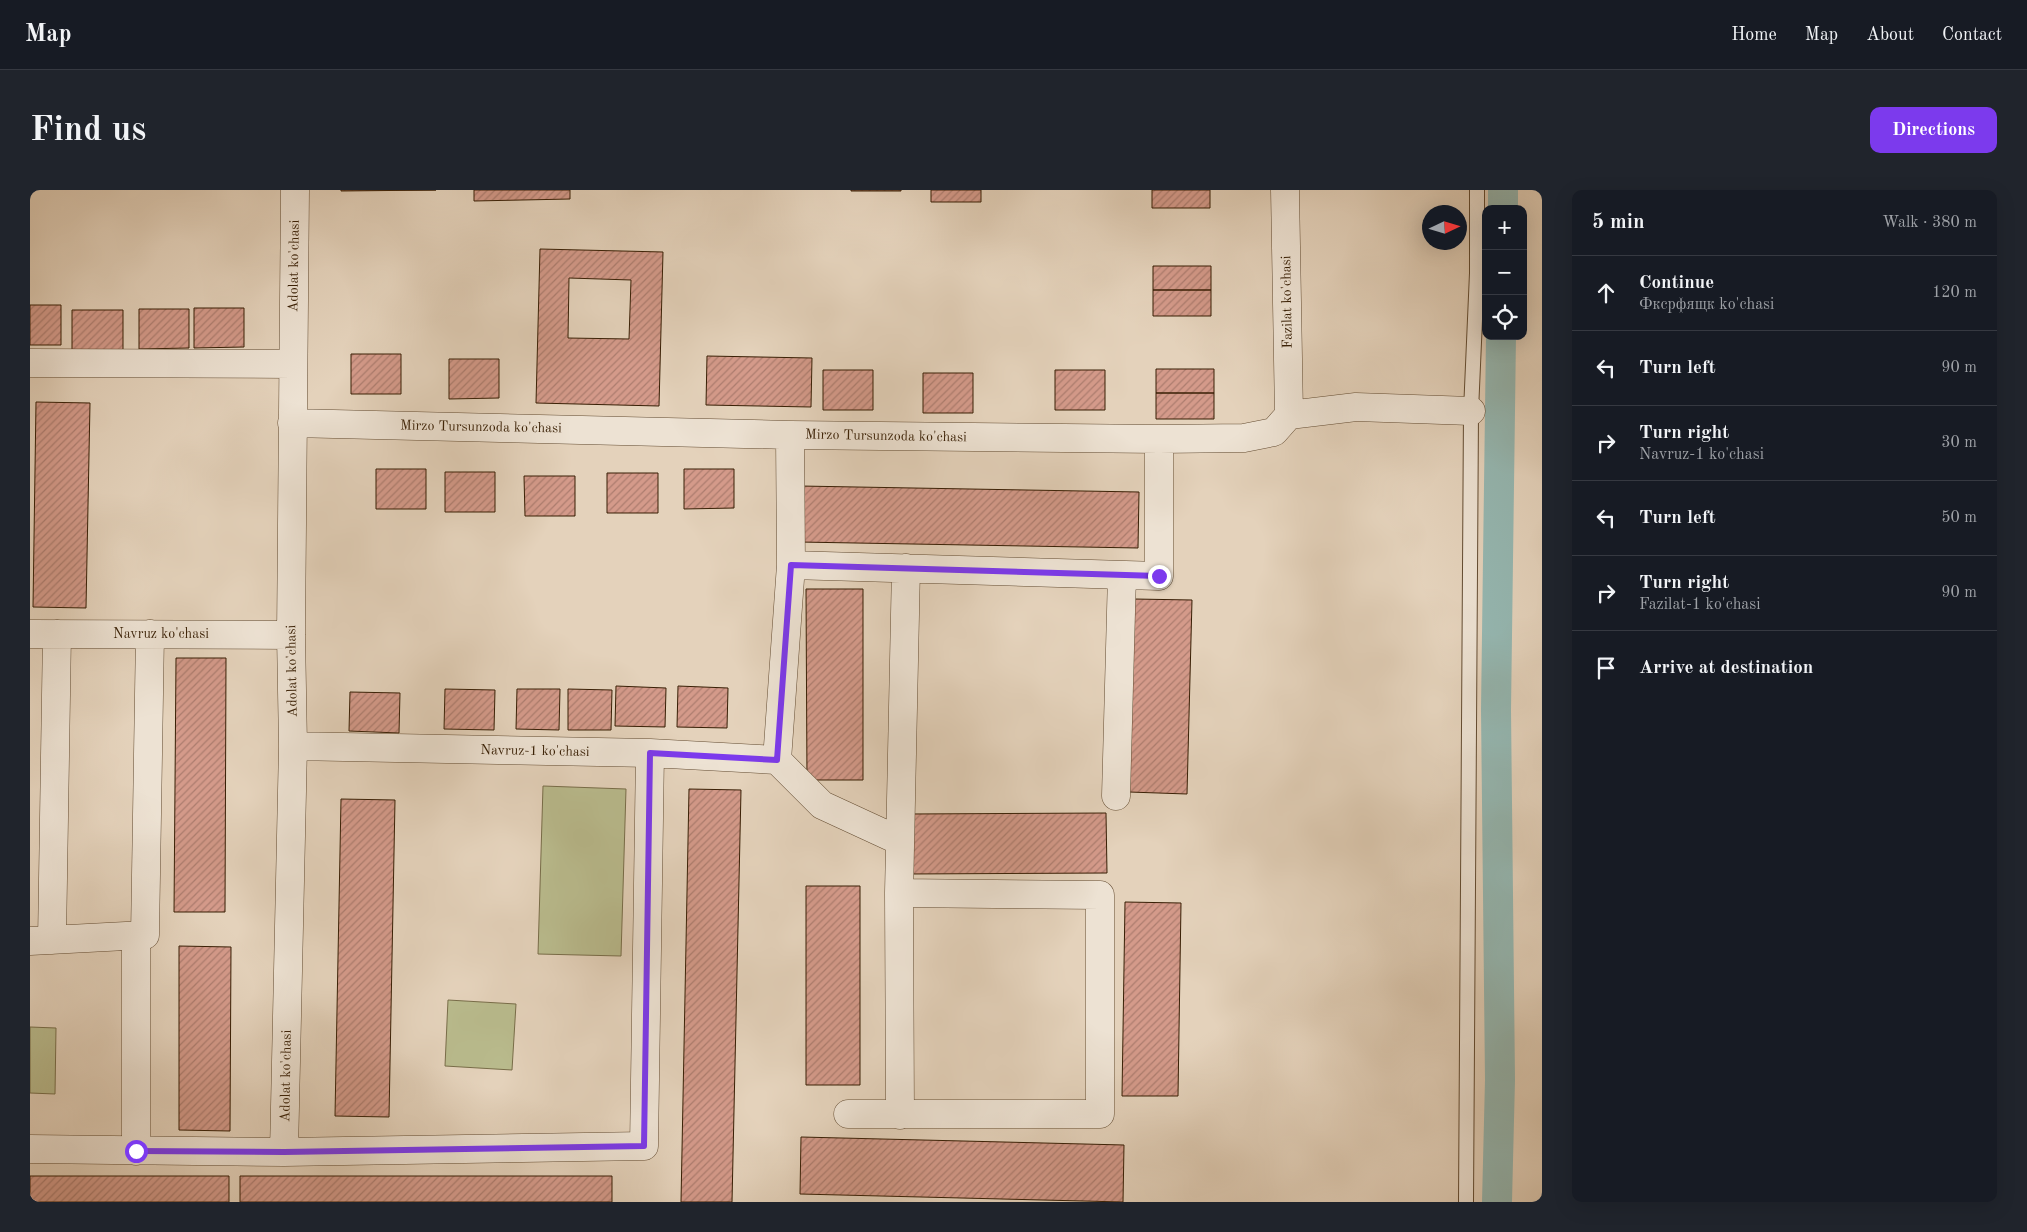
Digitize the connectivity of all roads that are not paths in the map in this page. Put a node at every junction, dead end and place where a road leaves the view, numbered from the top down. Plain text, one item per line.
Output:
1 (295, 190) edge
2 (1285, 190) edge
3 (1477, 190) edge
4 (30, 363) edge
5 (292, 364) junction
6 (1471, 411) junction
7 (1289, 415) junction
8 (292, 422) junction
9 (790, 435) junction
10 (1159, 439) junction
11 (791, 565) junction
12 (906, 568) junction
13 (1122, 575) junction
14 (30, 634) edge
15 (57, 634) junction
16 (150, 634) junction
17 (291, 635) junction
18 (293, 746) junction
19 (650, 753) junction
20 (777, 760) junction
21 (1116, 796) dead end
22 (900, 841) junction
23 (899, 893) junction
24 (140, 935) junction
25 (41, 940) edge
26 (848, 1114) dead end
27 (900, 1115) junction
28 (30, 1150) edge
29 (136, 1151) junction
30 (284, 1152) junction
31 (1466, 1202) edge

1 - 5 street, Adolat ko'chasi
2 - 7 street, Fazilat ko'chasi
3 - 6 lane
4 - 5 street
5 - 8 street, Adolat ko'chasi
6 - 7 street
6 - 31 lane
7 - 10 street, Mirzo Tursunzoda ko'chasi
8 - 9 street, Mirzo Tursunzoda ko'chasi
8 - 17 street, Adolat ko'chasi
9 - 10 street, Mirzo Tursunzoda ko'chasi
9 - 11 street
10 - 13 street
11 - 12 street
11 - 20 street
12 - 13 street
12 - 22 street
13 - 21 street
14 - 15 street, Navruz ko'chasi
15 - 16 street, Navruz ko'chasi
15 - 25 street
16 - 17 street, Navruz ko'chasi
16 - 24 street
17 - 18 street, Adolat ko'chasi
18 - 19 street, Navruz-1 ko'chasi
18 - 30 street, Adolat ko'chasi
19 - 20 street, Navruz-1 ko'chasi
19 - 30 street
20 - 22 street
22 - 23 street
23 - 27 street
23 - 27 street
24 - 25 street
24 - 29 street
26 - 27 street
28 - 29 street
29 - 30 street

